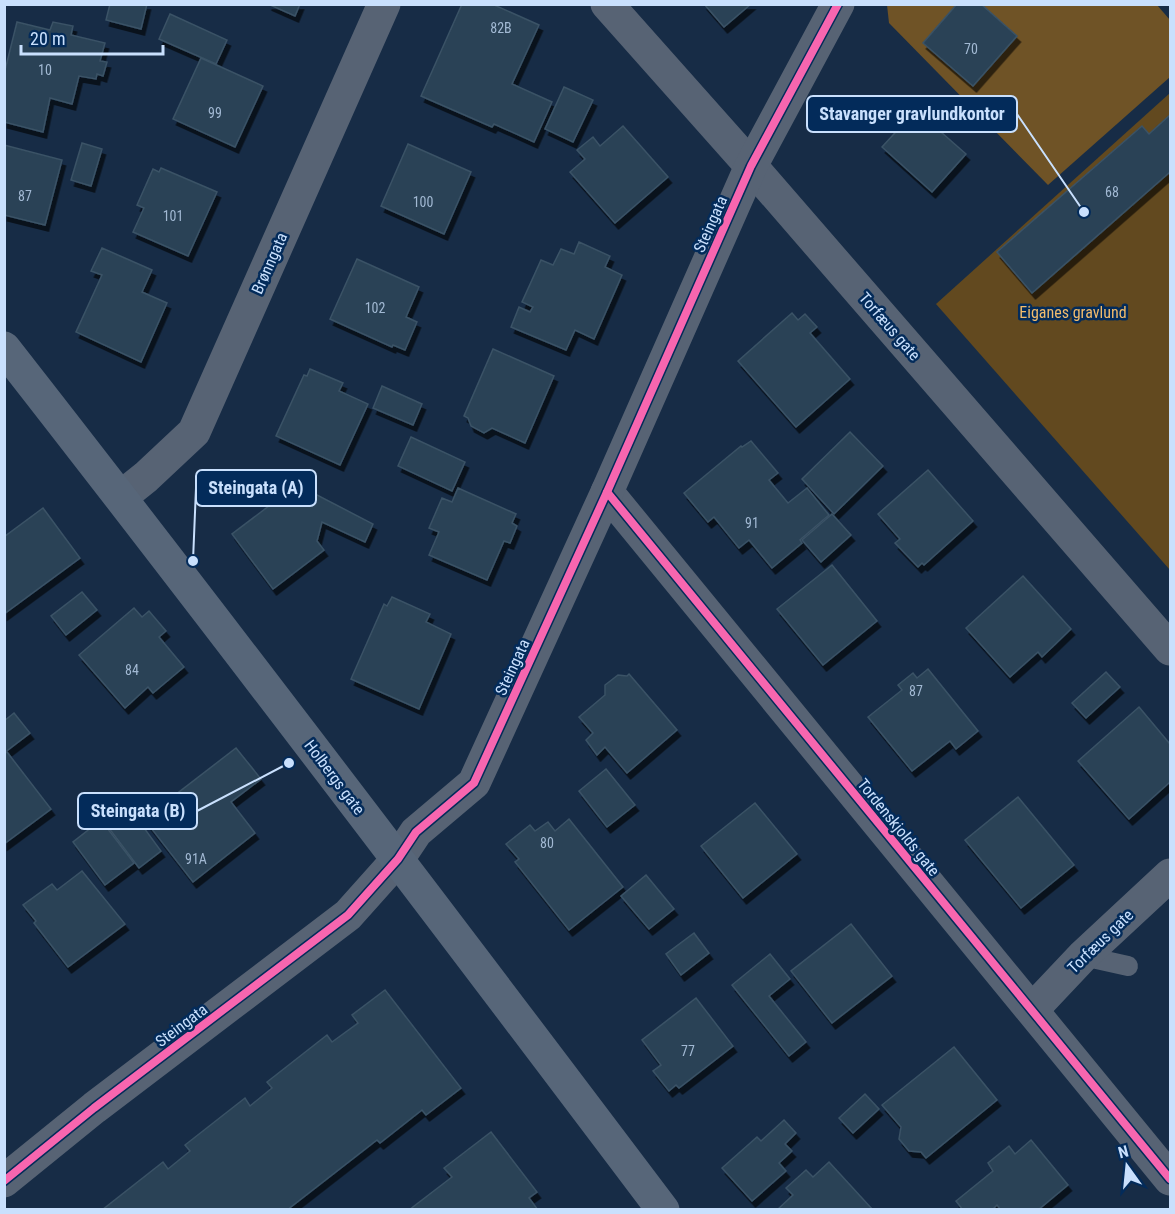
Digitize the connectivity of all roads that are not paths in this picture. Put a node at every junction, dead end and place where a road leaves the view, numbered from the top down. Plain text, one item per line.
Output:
1 (384, 4) edge
2 (607, 4) edge
3 (838, 4) edge
4 (751, 165) junction
5 (4, 348) edge
6 (607, 492) junction
7 (121, 497) junction
8 (1170, 649) edge
9 (398, 860) junction
10 (1170, 875) edge
11 (1083, 957) junction
12 (1128, 966) dead end
13 (1032, 1010) junction
14 (1170, 1179) edge
15 (4, 1181) edge
16 (663, 1209) edge

1 - 7 street, Brønngata
2 - 4 street, Torfæus gate
3 - 4 street, Steingata
4 - 6 street, Steingata
4 - 8 street, Torfæus gate
5 - 7 main road, Holbergs gate
6 - 9 street, Steingata
6 - 13 street, Tordenskjolds gate
7 - 9 main road, Holbergs gate
9 - 15 street, Steingata
9 - 16 main road, Holbergs gate
10 - 11 street, Torfæus gate
11 - 12 lane
11 - 13 street, Torfæus gate
13 - 14 street, Tordenskjolds gate

